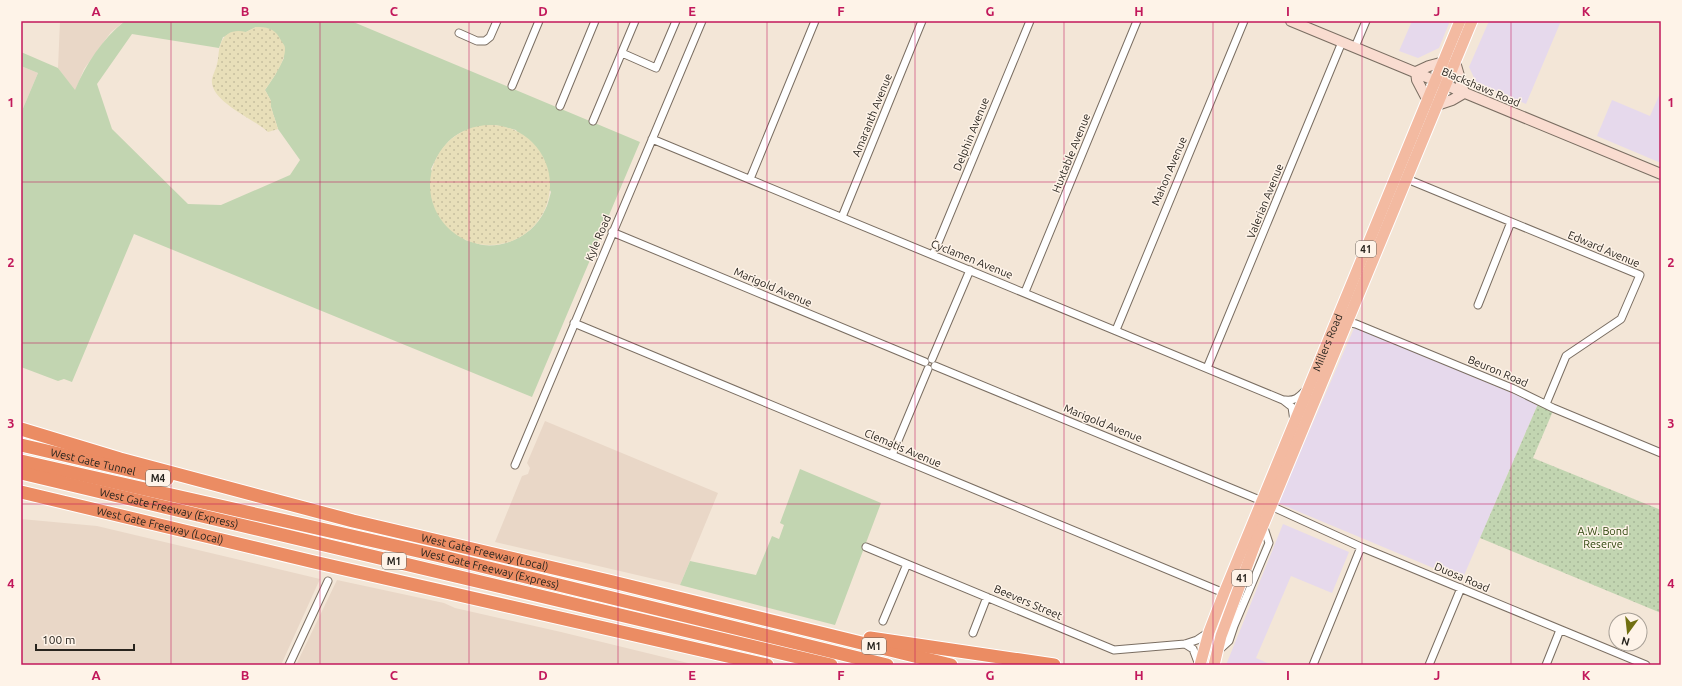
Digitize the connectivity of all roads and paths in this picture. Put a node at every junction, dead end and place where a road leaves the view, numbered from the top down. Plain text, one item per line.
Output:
1 (497, 21) edge
2 (539, 21) edge
3 (595, 21) edge
4 (635, 21) edge
5 (676, 21) edge
6 (702, 21) edge
7 (815, 21) edge
8 (922, 21) edge
9 (1030, 21) edge
10 (1137, 21) edge
11 (1244, 21) edge
12 (1291, 21) edge
13 (1366, 21) edge
14 (1460, 21) edge
15 (1472, 21) edge
16 (459, 33) dead end
17 (1342, 42) junction
18 (1354, 47) junction
19 (622, 53) junction
20 (1449, 62) junction
21 (1416, 72) junction
22 (1441, 83) junction
23 (512, 86) dead end
24 (1464, 93) junction
25 (1432, 103) junction
26 (560, 106) dead end
27 (593, 121) dead end
28 (652, 139) junction
29 (1661, 174) edge
30 (750, 179) junction
31 (1407, 179) junction
32 (842, 217) junction
33 (1511, 222) junction
34 (612, 232) junction
35 (933, 254) junction
36 (970, 270) junction
37 (1024, 292) junction
38 (1478, 305) dead end
39 (1347, 322) junction
40 (574, 323) junction
41 (1116, 330) junction
42 (1330, 337) junction
43 (930, 364) junction
44 (1208, 368) junction
45 (1308, 387) junction
46 (1282, 400) junction
47 (1546, 404) junction
48 (1294, 422) junction
49 (21, 429) edge
50 (21, 445) edge
51 (1661, 453) edge
52 (892, 455) junction
53 (21, 462) edge
54 (515, 465) dead end
55 (21, 473) edge
56 (21, 492) edge
57 (259, 496) junction
58 (1266, 504) junction
59 (866, 547) dead end
60 (1361, 547) junction
61 (907, 564) junction
62 (328, 581) dead end
63 (1461, 588) junction
64 (1224, 593) junction
65 (987, 597) junction
66 (883, 621) dead end
67 (797, 627) junction
68 (1560, 630) junction
69 (1208, 632) junction
70 (625, 633) junction
71 (973, 633) dead end
72 (1185, 644) junction
73 (289, 665) edge
74 (733, 665) edge
75 (767, 665) edge
76 (831, 665) edge
77 (887, 665) edge
78 (951, 665) edge
79 (1054, 665) edge
80 (1199, 665) edge
81 (1214, 665) edge
82 (1313, 665) edge
83 (1429, 665) edge
84 (1546, 665) edge
85 (1646, 665) edge

1 - 16 street
2 - 23 street
3 - 26 street
4 - 19 street
5 - 19 street
6 - 28 street, Kyle Road
7 - 30 street
8 - 32 street, Amaranth Avenue
9 - 35 street, Delphin Avenue
10 - 37 street, Huxtable Avenue
11 - 41 street, Mahon Avenue
12 - 17 main road, Blackshaws Road
13 - 18 street
14 - 20 main road, Millers Road / 41
15 - 20 main road, Millers Road / 41
17 - 18 main road, Blackshaws Road
17 - 44 street, Valerian Avenue
18 - 21 main road, Blackshaws Road
19 - 27 street
20 - 21 main road
20 - 22 main road, Millers Road / 41
20 - 24 main road
21 - 22 main road, Blackshaws Road
21 - 25 main road
22 - 24 main road, Blackshaws Road
22 - 25 main road, Millers Road / 41
24 - 25 main road
24 - 29 main road, Blackshaws Road
25 - 31 main road, Millers Road / 41
25 - 42 main road, Millers Road / 41
28 - 30 street, Cyclamen Avenue
28 - 34 street, Kyle Road
30 - 32 street, Cyclamen Avenue
31 - 33 street, Edward Avenue
31 - 39 main road, Millers Road / 41
32 - 35 street, Cyclamen Avenue
33 - 38 street
33 - 47 street, Edward Avenue
34 - 40 street, Kyle Road
34 - 43 street, Marigold Avenue
35 - 36 street, Cyclamen Avenue
36 - 37 street, Cyclamen Avenue
36 - 43 street
37 - 41 street, Cyclamen Avenue
39 - 42 street
39 - 47 street, Beuron Road
39 - 58 main road, Millers Road / 41
40 - 52 street, Clematis Avenue
40 - 54 street, Kyle Road
41 - 44 street, Cyclamen Avenue
42 - 45 main road, Millers Road / 41
43 - 52 street
43 - 58 street, Marigold Avenue
44 - 46 street, Cyclamen Avenue
45 - 46 street
45 - 48 main road, Millers Road / 41
46 - 48 street, Cyclamen Avenue
47 - 51 street, Beuron Road
48 - 58 main road, Millers Road / 41
49 - 57 highway, West Gate Freeway (Local) / M1
50 - 57 highway, West Gate Tunnel / M4
52 - 64 street, Clematis Avenue
53 - 77 highway, West Gate Freeway (Express) / M1
55 - 76 highway, West Gate Freeway (Express) / M1
56 - 70 highway, West Gate Freeway (Local) / M1
57 - 67 highway, West Gate Freeway (Local) / M1
58 - 60 street, Duosa Road
58 - 64 main road, Millers Road / 41
58 - 81 main road, Millers Road / 41
59 - 61 street, Beevers Street
60 - 63 street, Duosa Road
60 - 82 street
61 - 65 street, Beevers Street
61 - 66 street
62 - 73 street
63 - 68 street, Duosa Road
63 - 83 street
64 - 69 main road, Millers Road / 41
65 - 71 street
65 - 72 street, Beevers Street
67 - 78 highway, West Gate Freeway (Local) / M1
67 - 79 highway
68 - 84 street
68 - 85 street, Duosa Road
69 - 72 street, Beevers Street
69 - 80 main road, Millers Road / 41
70 - 74 highway
70 - 75 highway, West Gate Freeway (Local) / M1
72 - 80 street

